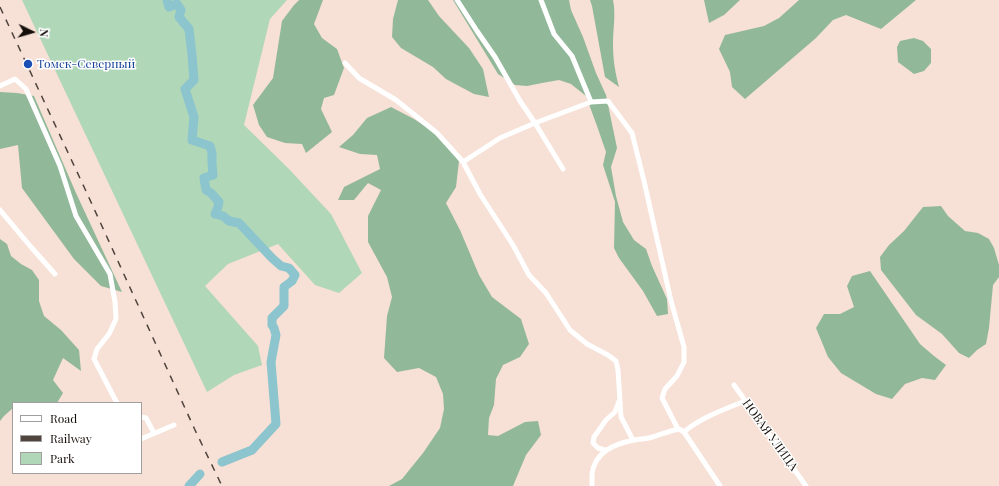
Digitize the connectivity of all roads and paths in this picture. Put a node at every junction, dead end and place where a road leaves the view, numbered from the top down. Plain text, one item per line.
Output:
1 (457, 0) edge
2 (541, 0) edge
3 (345, 63) dead end
4 (0, 86) edge
5 (591, 102) junction
6 (535, 123) junction
7 (463, 162) junction
8 (564, 169) dead end
9 (0, 210) edge
10 (56, 274) dead end
11 (734, 385) dead end
12 (620, 398) junction
13 (745, 401) junction
14 (116, 402) edge
15 (142, 417) edge
16 (174, 425) dead end
17 (678, 430) junction
18 (684, 432) junction
19 (154, 433) junction
20 (142, 439) edge
21 (633, 440) junction
22 (605, 450) junction
23 (592, 486) edge
24 (720, 486) edge
25 (806, 486) edge

1 - 6 street
2 - 5 street
3 - 7 street
4 - 14 street
5 - 6 street
5 - 17 street
6 - 7 street
6 - 8 street
7 - 12 street
9 - 10 street
11 - 13 street, НОВАЯ УЛИЦА
12 - 21 street
12 - 22 street
13 - 18 street
13 - 25 street, НОВАЯ УЛИЦА
15 - 19 street
16 - 19 street
17 - 18 street
17 - 21 street
18 - 24 street
19 - 20 street
21 - 22 street
22 - 23 street

